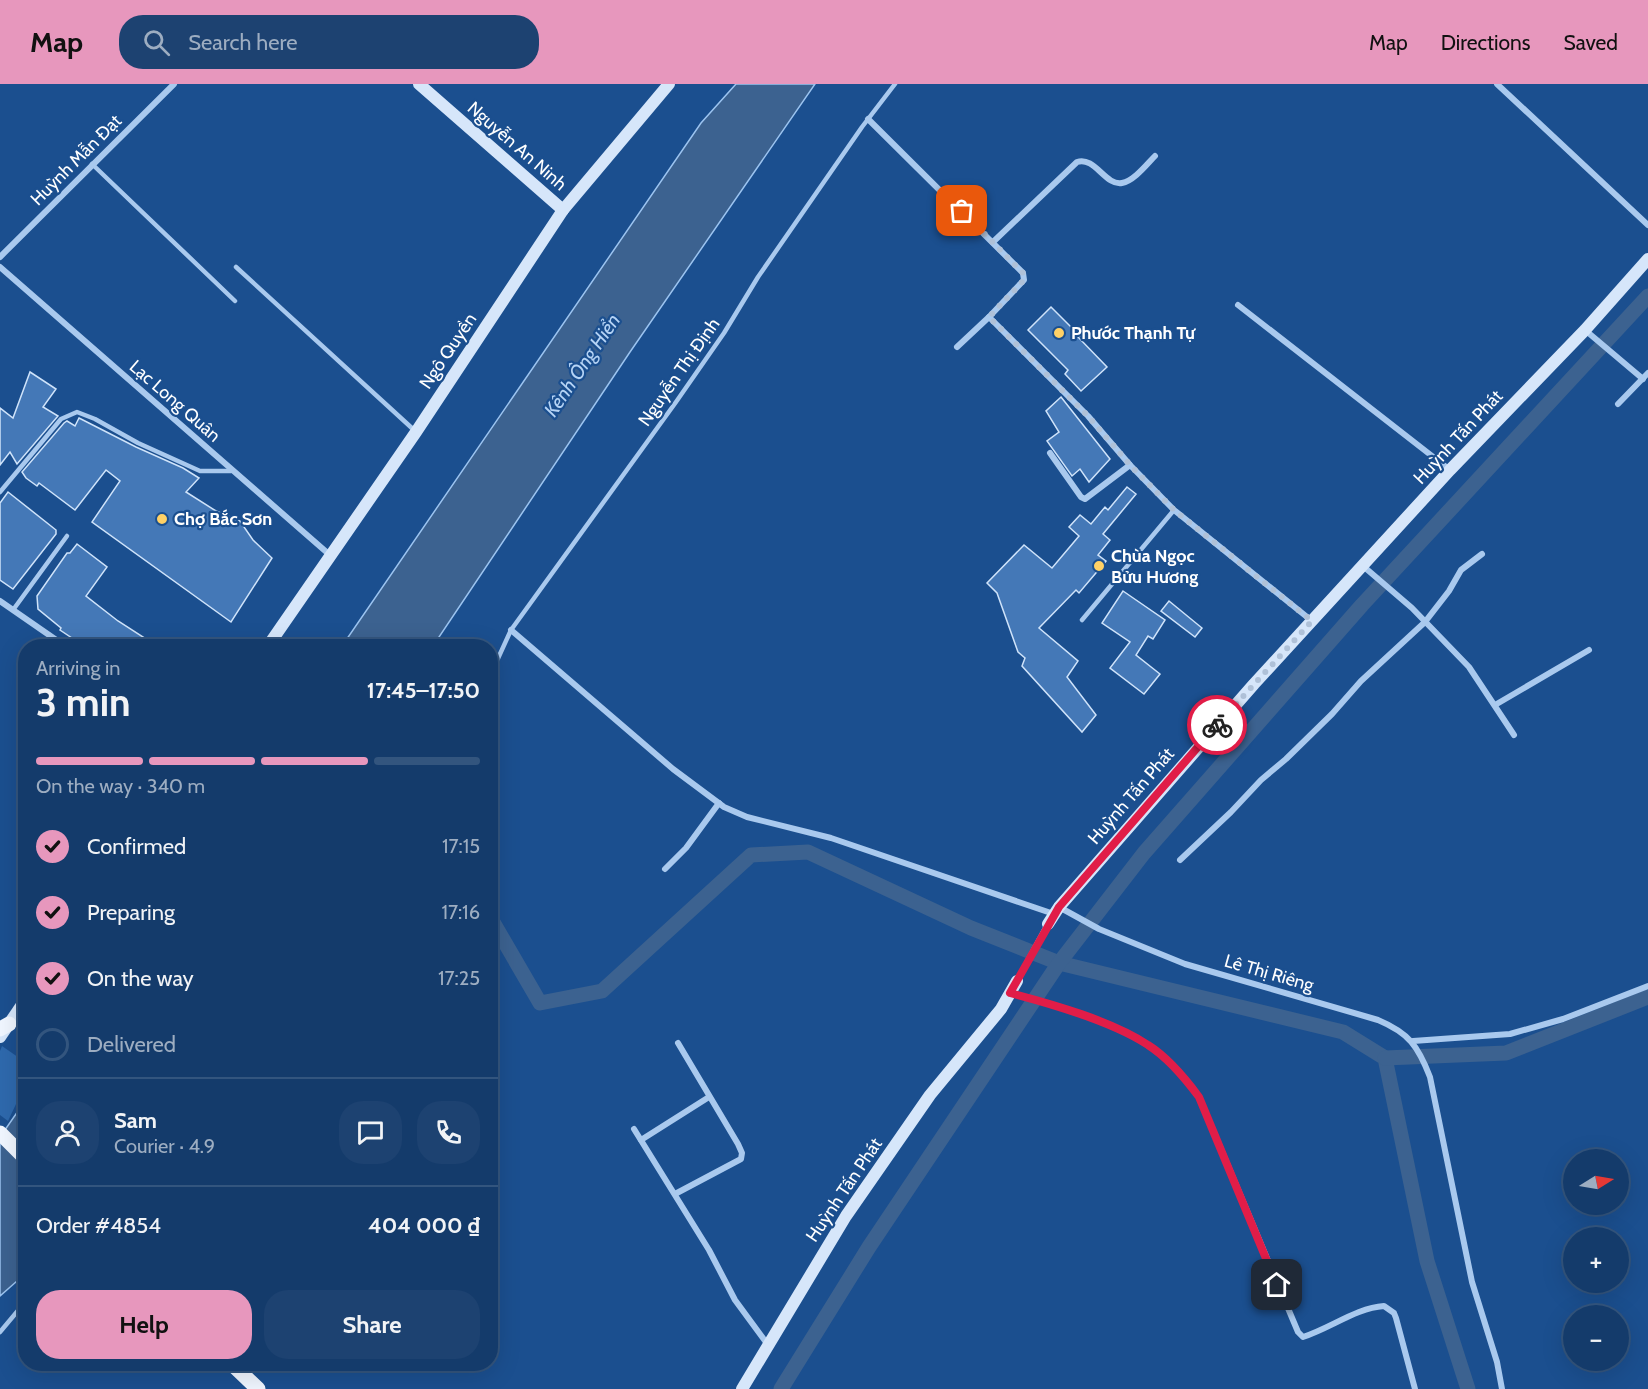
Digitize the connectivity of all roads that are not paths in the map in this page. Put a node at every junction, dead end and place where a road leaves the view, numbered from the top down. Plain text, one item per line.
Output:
1 (174, 84) edge
2 (419, 84) edge
3 (669, 84) edge
4 (895, 84) edge
5 (1497, 84) edge
6 (868, 119) junction
7 (1155, 156) dead end
8 (92, 164) junction
9 (563, 210) junction
10 (1648, 225) edge
11 (993, 242) junction
12 (0, 257) edge
13 (1648, 259) edge
14 (0, 267) edge
15 (236, 267) dead end
16 (235, 301) dead end
17 (1238, 305) dead end
18 (989, 317) junction
19 (1585, 330) junction
20 (957, 347) dead end
21 (1648, 373) edge
22 (1643, 378) junction
23 (1618, 404) dead end
24 (416, 432) junction
25 (1050, 453) dead end
26 (1130, 465) junction
27 (1450, 470) junction
28 (231, 471) junction
29 (0, 492) edge
30 (1174, 510) junction
31 (67, 536) dead end
32 (1482, 554) dead end
33 (331, 556) junction
34 (1363, 566) junction
35 (0, 601) edge
36 (13, 610) junction
37 (1082, 620) dead end
38 (1312, 621) junction
39 (1425, 622) junction
40 (511, 630) junction
41 (55, 639) edge
42 (273, 639) edge
43 (1589, 650) dead end
44 (498, 658) edge
45 (1494, 705) junction
46 (1515, 735) dead end
47 (719, 803) junction
48 (1180, 860) dead end
49 (665, 869) dead end
50 (1057, 914) junction
51 (1648, 986) edge
52 (1013, 987) junction
53 (18, 1009) edge
54 (4, 1026) edge
55 (0, 1037) edge
56 (1413, 1041) junction
57 (678, 1043) dead end
58 (709, 1097) junction
59 (634, 1129) dead end
60 (0, 1133) edge
61 (641, 1140) junction
62 (18, 1151) edge
63 (675, 1194) junction
64 (18, 1311) edge
65 (0, 1332) edge
66 (768, 1345) junction
67 (239, 1371) edge
68 (258, 1389) edge
69 (742, 1389) edge
70 (1415, 1389) edge
71 (1502, 1389) edge

1 - 8 street, Huỳnh Mẫn Đạt
2 - 9 street, Nguyễn An Ninh
3 - 9 street, Ngô Quyền
4 - 6 lane, Nguyễn Thị Định
5 - 10 street
6 - 11 street
6 - 40 lane, Nguyễn Thị Định
7 - 11 street
8 - 12 street, Huỳnh Mẫn Đạt
8 - 16 lane
9 - 24 street, Ngô Quyền
11 - 18 street
13 - 19 street, Huỳnh Tấn Phát
14 - 28 street, Lạc Long Quân
15 - 24 lane
17 - 27 street
18 - 20 street
18 - 26 street
19 - 22 street
19 - 27 street, Huỳnh Tấn Phát
21 - 22 street
22 - 23 street
24 - 33 street, Ngô Quyền
25 - 26 street
26 - 30 street
27 - 34 street, Huỳnh Tấn Phát
28 - 29 lane
28 - 33 street, Lạc Long Quân
30 - 37 lane
30 - 38 street
31 - 36 lane
32 - 39 street
33 - 42 street, Ngô Quyền
34 - 38 street, Huỳnh Tấn Phát
34 - 39 street
35 - 36 street
36 - 41 street
38 - 50 street, Huỳnh Tấn Phát
39 - 45 street
39 - 48 street
40 - 44 lane, Nguyễn Thị Định
40 - 47 street, Lê Thị Riêng
43 - 45 street
45 - 46 street
47 - 49 street
47 - 50 street, Lê Thị Riêng
50 - 52 street, Huỳnh Tấn Phát
50 - 56 street, Lê Thị Riêng
51 - 56 street
52 - 66 street, Huỳnh Tấn Phát
52 - 70 street
53 - 54 street
54 - 55 street
56 - 71 street, Lê Thị Riêng
57 - 58 street
58 - 61 street
58 - 63 street
59 - 61 street
60 - 62 main road
61 - 63 street
63 - 66 street
64 - 65 lane
66 - 69 street, Huỳnh Tấn Phát
67 - 68 main road

